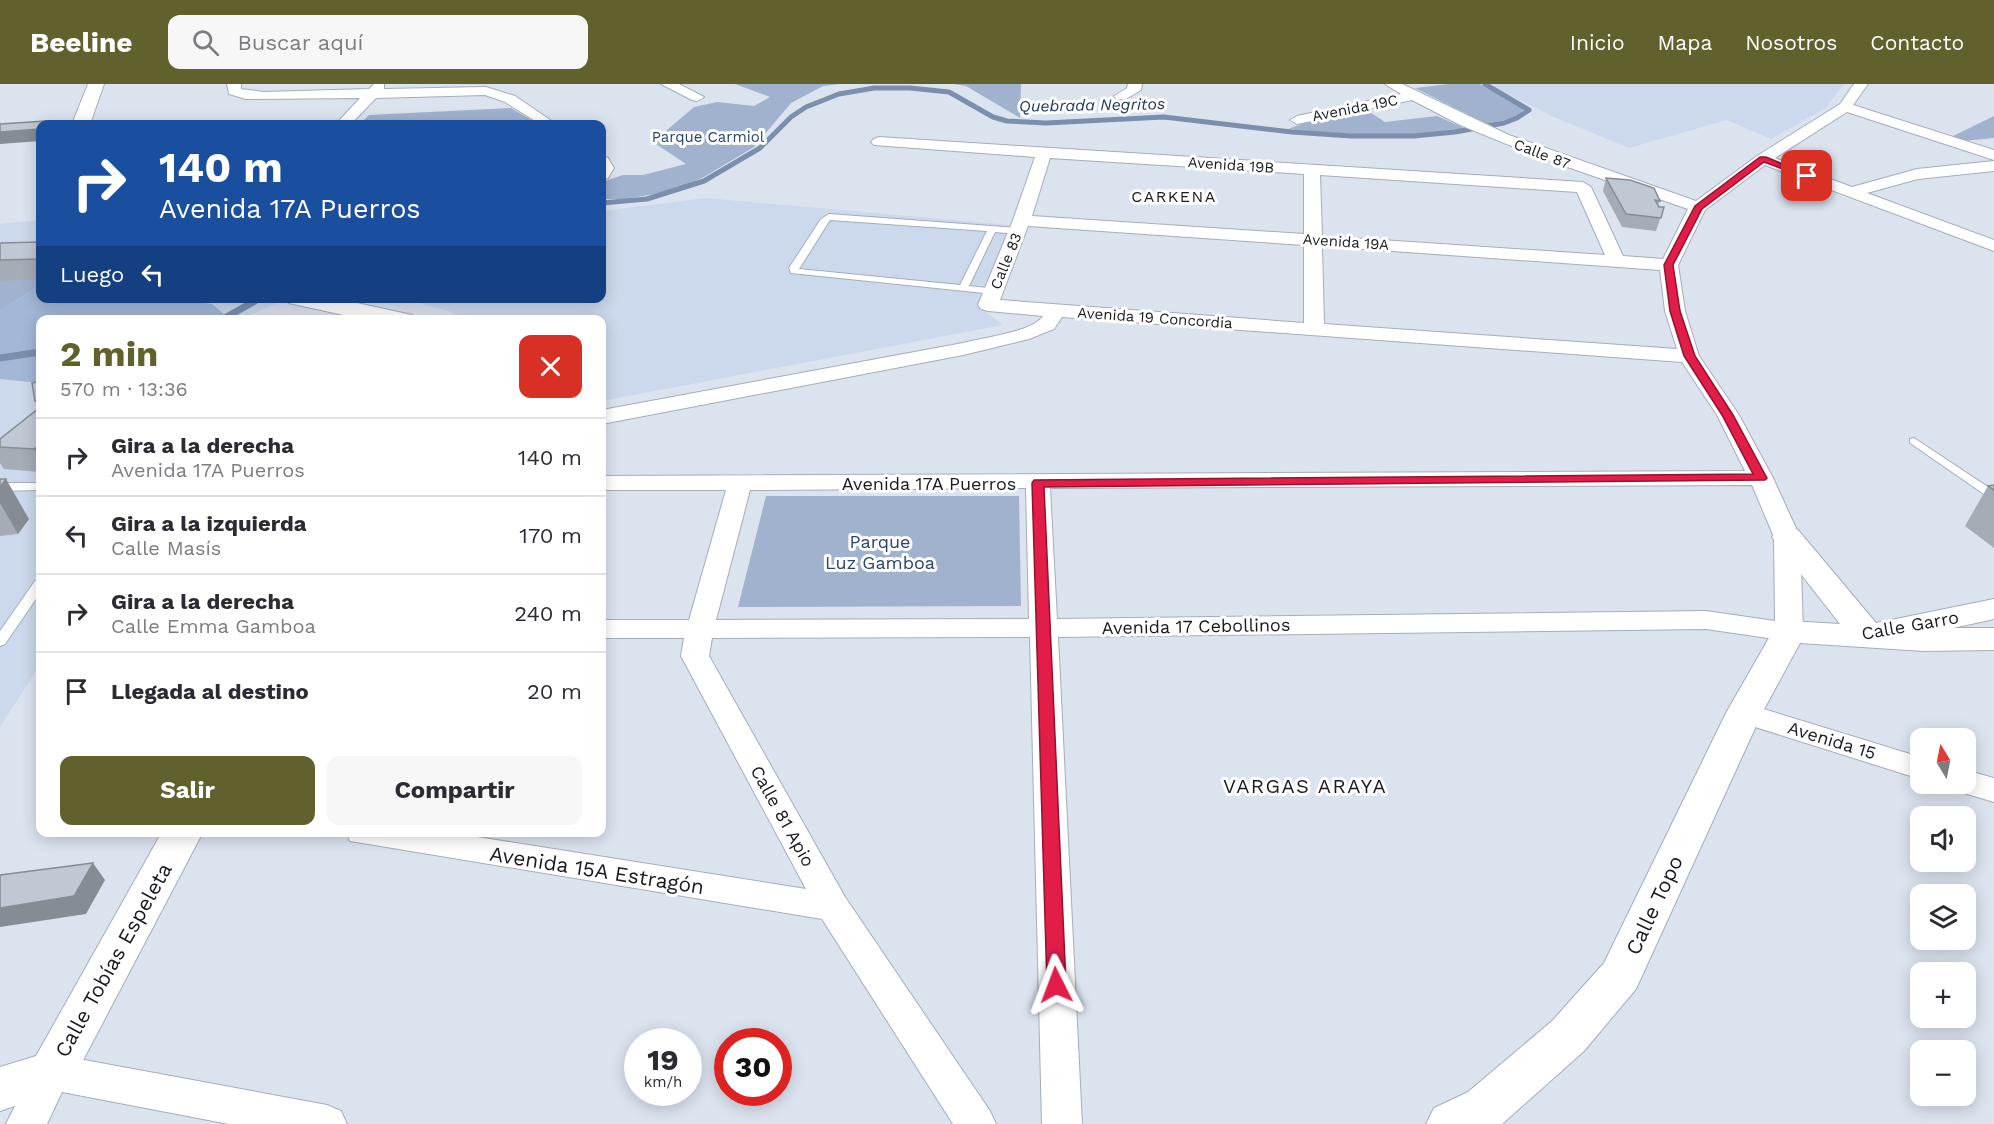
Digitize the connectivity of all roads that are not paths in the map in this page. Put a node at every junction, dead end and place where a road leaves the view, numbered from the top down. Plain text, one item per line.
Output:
1 (96, 84) edge
2 (234, 84) edge
3 (668, 84) edge
4 (1135, 84) edge
5 (1392, 84) edge
6 (1861, 84) edge
7 (378, 88) edge
8 (1121, 96) dead end
9 (1413, 96) junction
10 (697, 97) dead end
11 (1845, 107) junction
12 (82, 120) edge
13 (347, 120) edge
14 (543, 120) edge
15 (1297, 120) dead end
16 (879, 142) dead end
17 (1044, 153) junction
18 (1994, 155) edge
19 (1763, 159) junction
20 (1994, 166) edge
21 (1312, 170) junction
22 (1851, 192) junction
23 (1698, 207) junction
24 (1020, 225) junction
25 (992, 229) junction
26 (1313, 240) junction
27 (1994, 246) edge
28 (1616, 260) junction
29 (1669, 265) junction
30 (963, 288) junction
31 (994, 291) junction
32 (321, 303) edge
33 (1056, 311) junction
34 (379, 315) edge
35 (1314, 329) junction
36 (1689, 356) junction
37 (606, 416) edge
38 (1914, 441) dead end
39 (1761, 478) junction
40 (741, 482) junction
41 (606, 483) edge
42 (1038, 483) junction
43 (0, 487) edge
44 (36, 487) edge
45 (1994, 497) edge
46 (1787, 537) junction
47 (36, 590) edge
48 (1994, 609) edge
49 (700, 628) junction
50 (1042, 628) junction
51 (606, 629) edge
52 (1789, 632) junction
53 (1868, 636) junction
54 (1994, 639) edge
55 (0, 641) edge
56 (1744, 713) junction
57 (1910, 765) edge
58 (1976, 785) edge
59 (1994, 790) edge
60 (180, 837) edge
61 (393, 837) edge
62 (833, 907) junction
63 (52, 1072) junction
64 (0, 1089) edge
65 (26, 1124) edge
66 (327, 1124) edge
67 (976, 1124) edge
68 (1062, 1124) edge
69 (1451, 1124) edge

1 - 12 street
2 - 7 street
3 - 10 street
4 - 8 street
5 - 9 street, Calle 87
6 - 11 street
7 - 13 street
7 - 14 street
9 - 15 street, Avenida 19C
9 - 23 street, Calle 87
11 - 18 street
11 - 19 street
16 - 17 street, Avenida 19B
17 - 21 street, Avenida 19B
17 - 24 street, Calle 83
19 - 22 street
19 - 23 street
20 - 22 street
21 - 26 street
21 - 28 street, Avenida 19B
22 - 27 street
23 - 29 street
24 - 25 lane
24 - 26 street, Avenida 19A
24 - 31 street, Calle 83
25 - 30 lane
25 - 30 lane
26 - 28 street, Avenida 19A
26 - 35 street
28 - 29 street, Avenida 19A
29 - 36 street
30 - 31 lane
31 - 33 street, Calle 83
32 - 34 street
33 - 35 street, Avenida 19 Concordia
33 - 37 street, Avenida 19 Concordia
35 - 36 street, Avenida 19 Concordia
36 - 39 street
38 - 45 lane
39 - 42 street, Avenida 17A Puerros
39 - 46 street
40 - 41 street, Avenida 17A Puerros
40 - 42 street, Avenida 17A Puerros
40 - 49 street, Calle 81 Apio
42 - 50 street
43 - 44 lane
46 - 52 street
46 - 53 street
47 - 55 lane
48 - 53 street, Calle Garro
49 - 50 street, Avenida 17 Cebollinos
49 - 51 street, Avenida 17 Cebollinos
49 - 62 street, Calle 81 Apio
50 - 52 street, Avenida 17 Cebollinos
50 - 68 street
52 - 53 street, Calle Garro
52 - 56 street, Calle Topo
53 - 54 street
56 - 57 street, Avenida 15
56 - 69 street, Calle Topo
58 - 59 street
60 - 63 street, Calle Tobías Espeleta
61 - 62 street, Avenida 15A Estragón
62 - 67 street, Calle 81 Apio
63 - 64 street, Calle Tobías Espeleta
63 - 65 street
63 - 66 street

